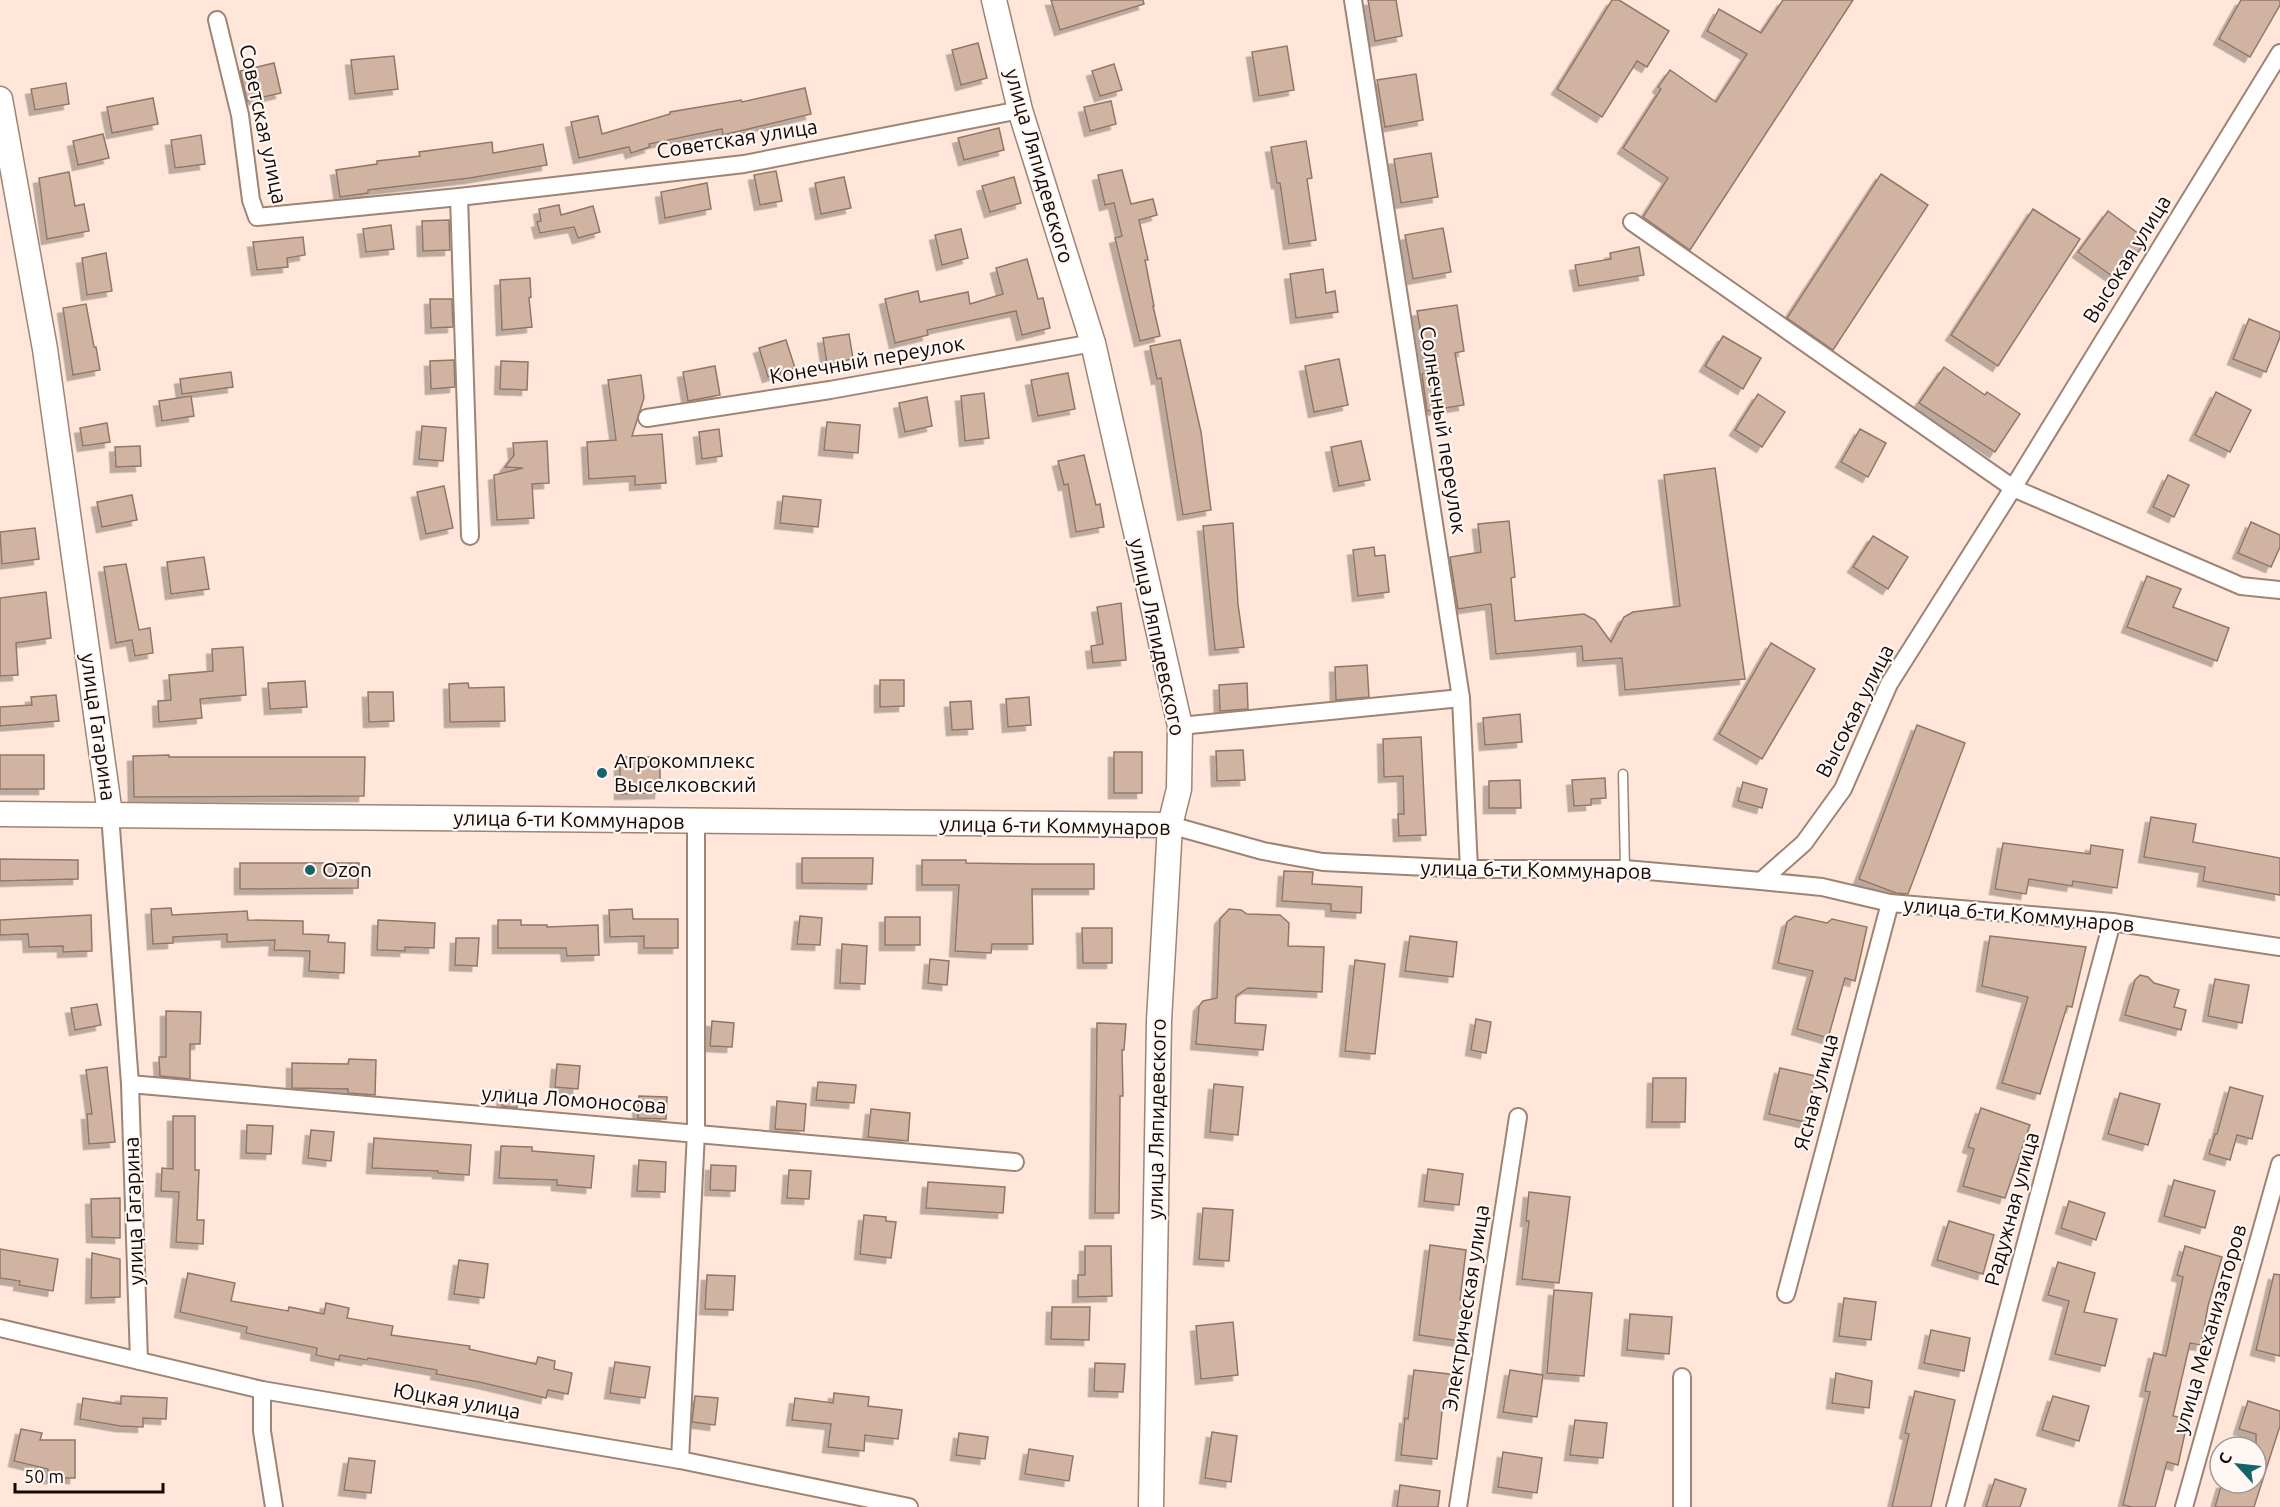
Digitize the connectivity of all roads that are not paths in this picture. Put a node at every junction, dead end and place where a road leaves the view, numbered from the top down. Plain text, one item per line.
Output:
1 (994, 0) edge
2 (1353, 0) edge
3 (217, 20) dead end
4 (2280, 53) edge
5 (0, 99) edge
6 (1020, 110) junction
7 (459, 198) junction
8 (1632, 222) dead end
9 (1093, 343) junction
10 (648, 418) dead end
11 (2013, 488) junction
12 (470, 536) dead end
13 (2280, 590) edge
14 (1461, 698) junction
15 (1180, 726) junction
16 (1623, 774) dead end
17 (0, 814) edge
18 (110, 814) junction
19 (696, 821) junction
20 (1170, 825) junction
21 (1624, 869) junction
22 (1469, 870) junction
23 (1761, 881) junction
24 (1890, 903) junction
25 (2112, 922) junction
26 (2280, 947) edge
27 (129, 1084) junction
28 (1518, 1117) dead end
29 (696, 1132) junction
30 (1015, 1162) dead end
31 (2280, 1164) edge
32 (1786, 1294) dead end
33 (0, 1328) edge
34 (139, 1361) junction
35 (1682, 1377) dead end
36 (262, 1390) junction
37 (680, 1460) junction
38 (274, 1507) edge
39 (909, 1507) edge
40 (1151, 1507) edge
41 (1458, 1507) edge
42 (1682, 1507) edge
43 (1955, 1507) edge
44 (2184, 1507) edge

1 - 6 main road, улица Ляпидевского
2 - 14 street, Солнечный переулок
3 - 7 street, Советская улица
4 - 11 street, Высокая улица
5 - 18 main road, улица Гагарина
6 - 7 street, Советская улица
6 - 9 main road, улица Ляпидевского
7 - 12 street
8 - 11 street
9 - 10 street, Конечный переулок
9 - 15 main road, улица Ляпидевского
11 - 13 street
11 - 23 street, Высокая улица
14 - 15 street
14 - 22 street, Солнечный переулок
15 - 20 main road, улица Ляпидевского
16 - 21 lane
17 - 18 main road, улица 6-ти Коммунаров
18 - 19 main road, улица 6-ти Коммунаров
18 - 27 street, улица Гагарина
19 - 20 main road, улица 6-ти Коммунаров
19 - 29 street
20 - 22 street, улица 6-ти Коммунаров
20 - 40 main road, улица Ляпидевского
21 - 22 street, улица 6-ти Коммунаров
21 - 23 street, улица 6-ти Коммунаров
23 - 24 street, улица 6-ти Коммунаров
24 - 25 street, улица 6-ти Коммунаров
24 - 32 street, Ясная улица
25 - 26 street, улица 6-ти Коммунаров
25 - 43 street, Радужная улица
27 - 29 street, улица Ломоносова
27 - 34 street, улица Гагарина
28 - 41 street, Электрическая улица
29 - 30 street, улица Ломоносова
29 - 37 street
31 - 44 street, улица Механизаторов
33 - 34 street, Юцкая улица
34 - 36 street, Юцкая улица
35 - 42 street
36 - 37 street, Юцкая улица
36 - 38 street
37 - 39 street, Юцкая улица

